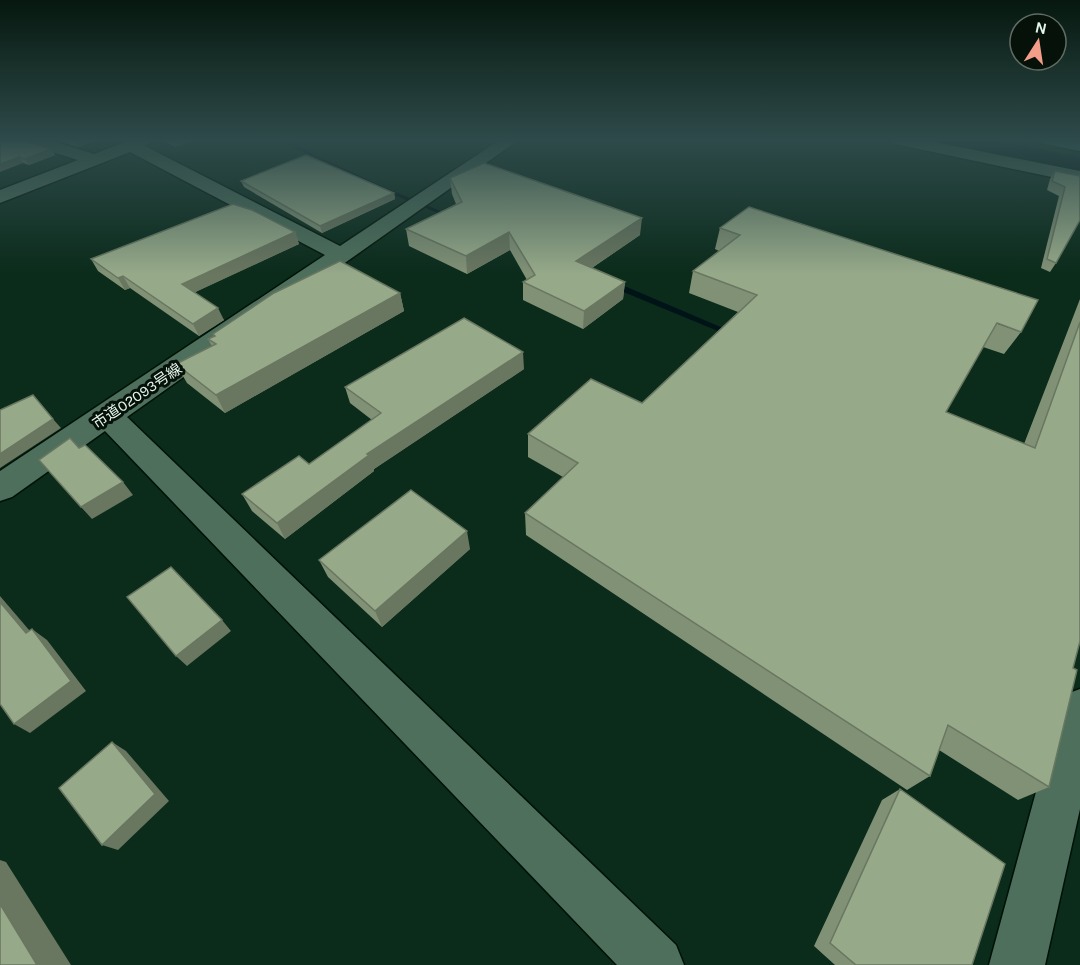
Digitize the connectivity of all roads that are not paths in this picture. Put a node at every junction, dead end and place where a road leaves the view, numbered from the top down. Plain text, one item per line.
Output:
1 (33, 184) edge
2 (214, 184) edge
3 (446, 184) edge
4 (0, 197) edge
5 (343, 256) junction
6 (108, 416) junction
7 (0, 488) edge
8 (1080, 711) edge
9 (656, 965) edge
10 (1017, 965) edge

1 - 4 street
2 - 5 street
3 - 5 street, 市道02093号線
5 - 6 street, 市道02093号線
6 - 7 street, 市道02093号線
6 - 9 street
8 - 10 street

